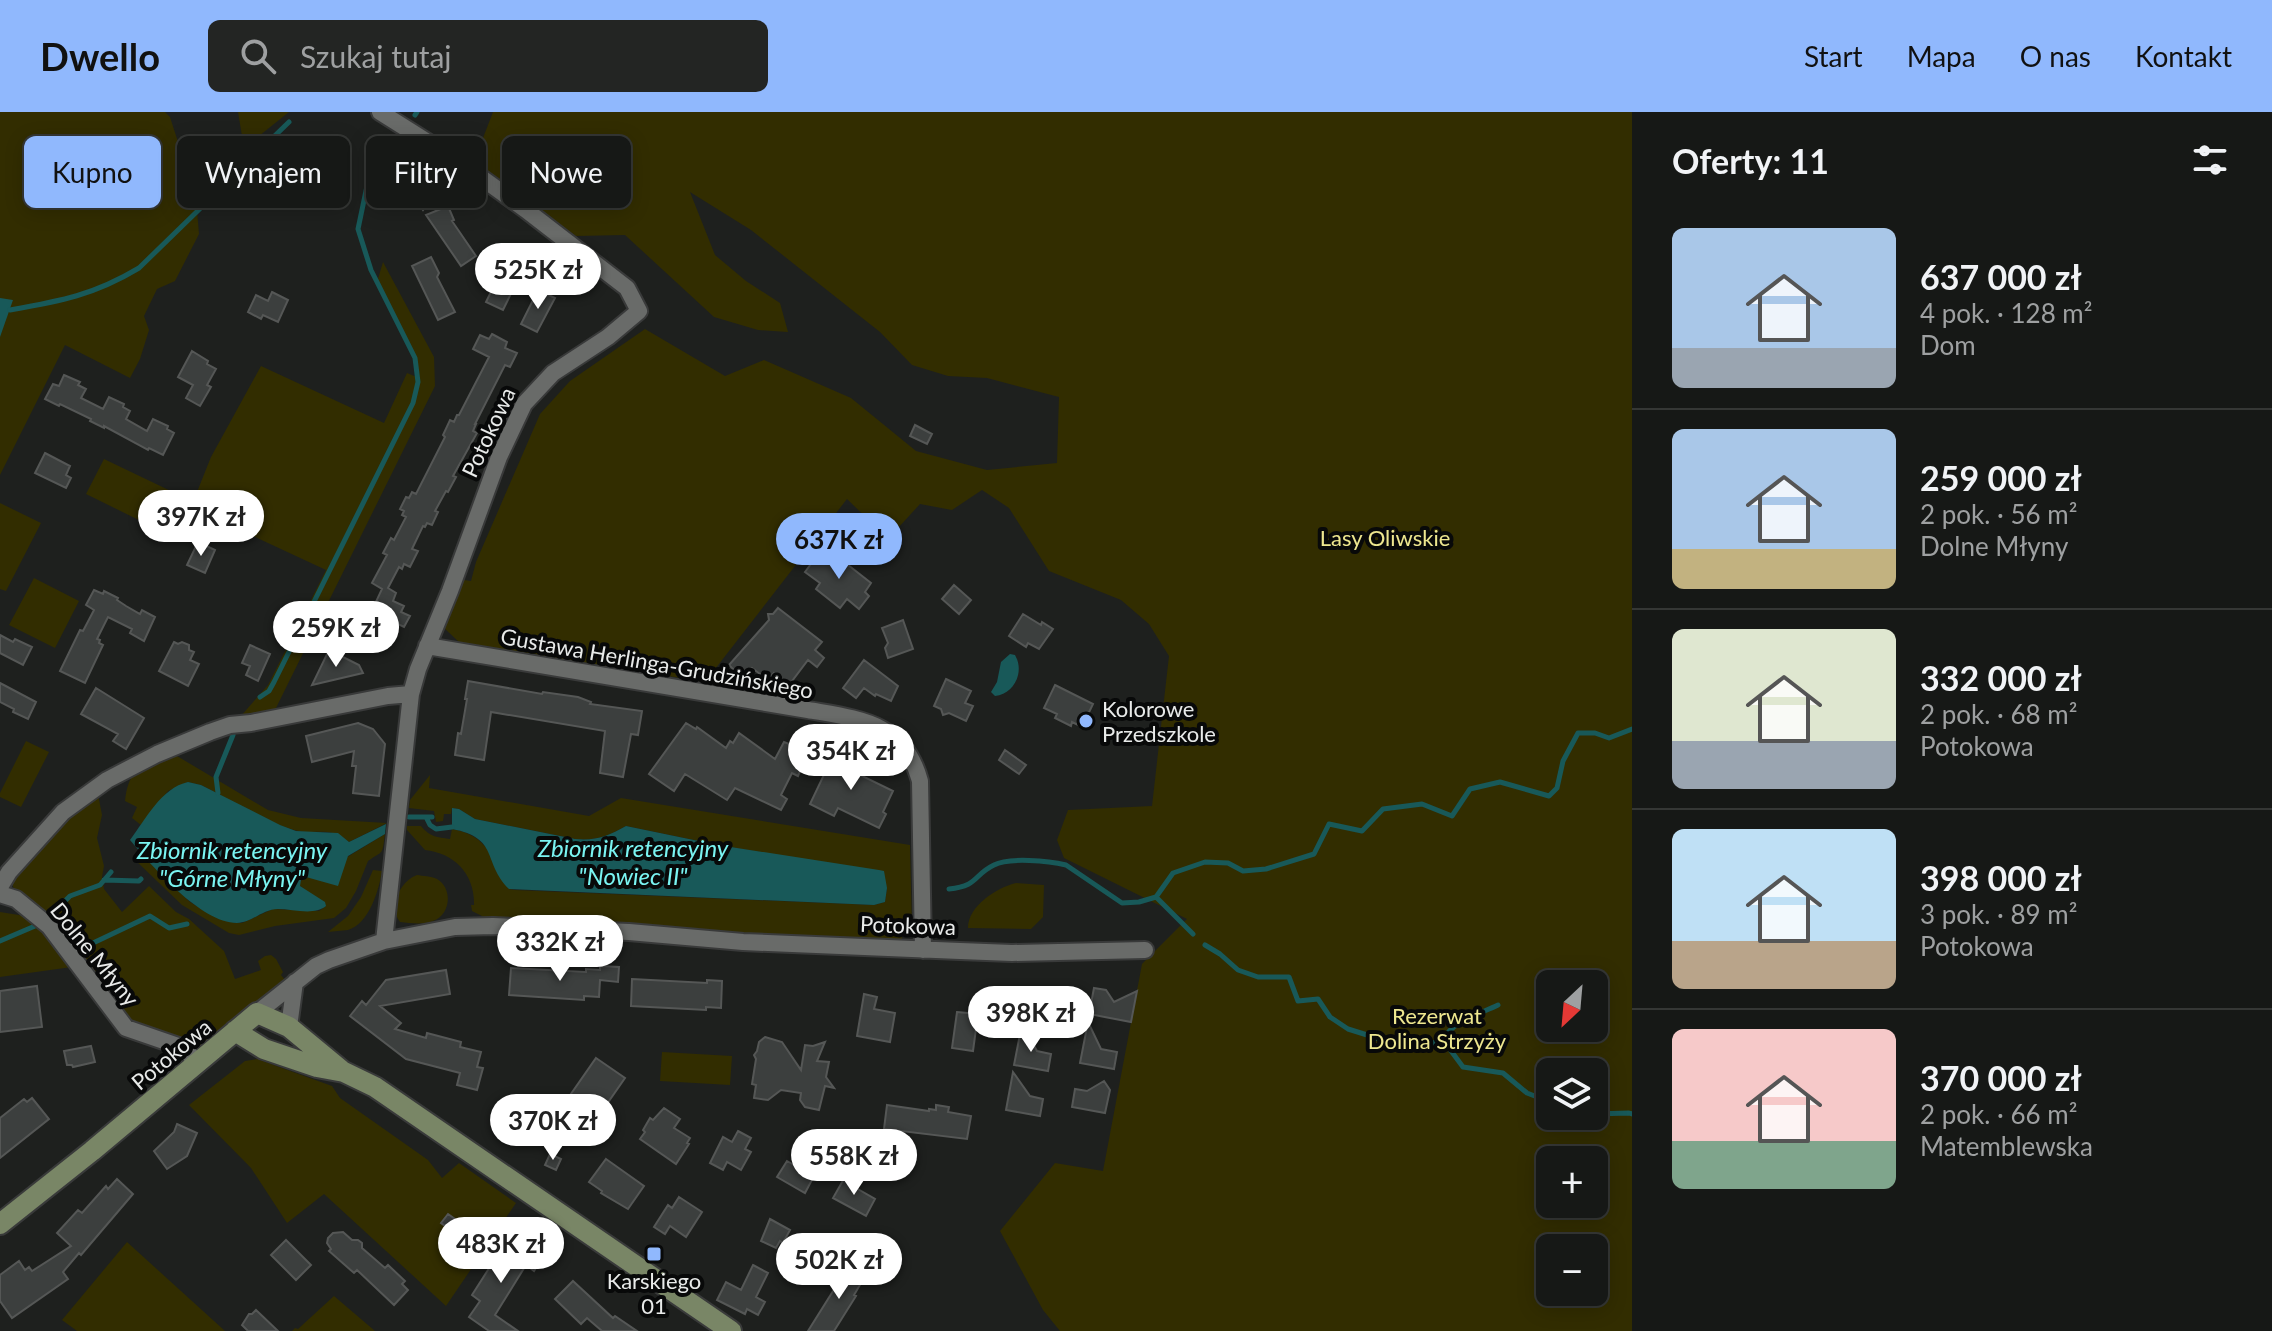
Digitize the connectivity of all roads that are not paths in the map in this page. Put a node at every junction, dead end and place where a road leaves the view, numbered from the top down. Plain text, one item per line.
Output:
1 (380, 112) edge
2 (427, 646) junction
3 (411, 694) junction
4 (0, 887) edge
5 (0, 894) edge
6 (384, 941) junction
7 (923, 950) junction
8 (1145, 950) dead end
9 (295, 982) junction
10 (257, 1013) junction
11 (289, 1027) junction
12 (235, 1031) junction
13 (197, 1063) junction
14 (344, 1072) junction
15 (0, 1224) edge
16 (731, 1331) edge

1 - 2 street, Potokowa
2 - 3 street, Potokowa
2 - 7 street, Gustawa Herlinga-Grudzińskiego
3 - 4 street
3 - 6 street, Potokowa
5 - 13 street, Dolne Młyny
6 - 7 street, Potokowa
6 - 9 street, Potokowa
7 - 8 street, Potokowa
9 - 10 street, Potokowa
9 - 11 street
10 - 11 street
10 - 12 street, Potokowa
11 - 14 street
12 - 13 street, Potokowa
12 - 14 street
13 - 15 street, Potokowa
14 - 16 street

